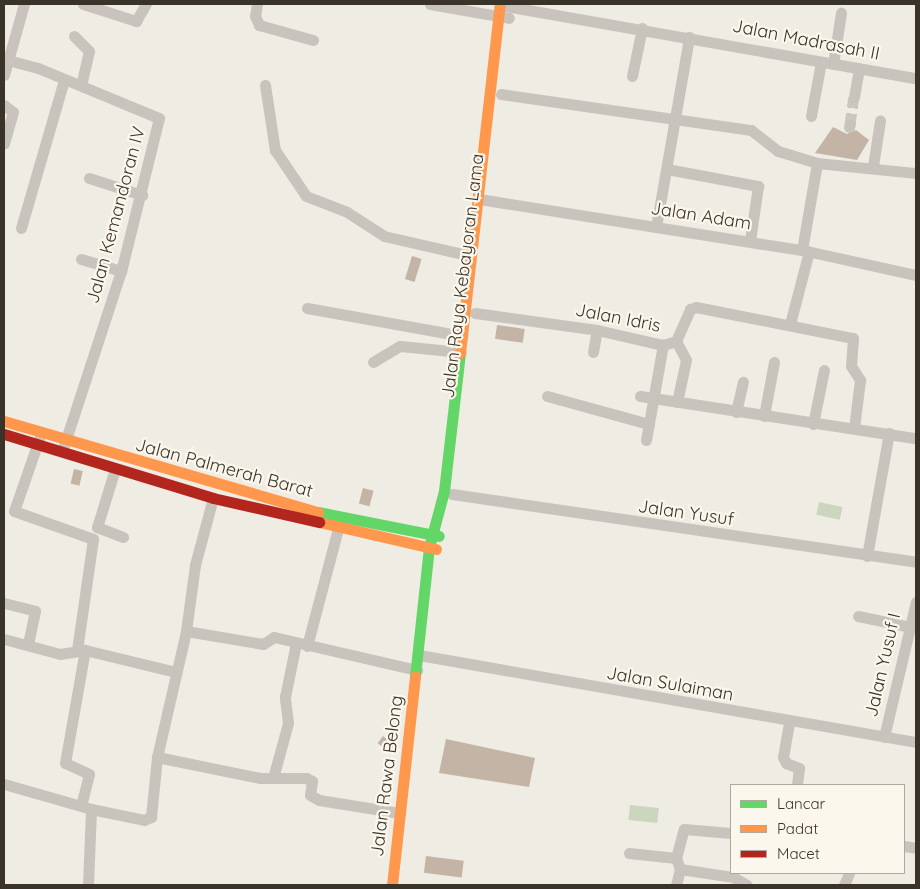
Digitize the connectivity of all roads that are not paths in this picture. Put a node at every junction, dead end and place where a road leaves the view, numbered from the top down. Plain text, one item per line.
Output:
1 (24, 4) edge
2 (82, 4) edge
3 (146, 4) edge
4 (257, 4) edge
5 (430, 4) edge
6 (101, 7) edge
7 (505, 9) edge
8 (841, 13) dead end
9 (642, 28) junction
10 (74, 36) dead end
11 (689, 38) junction
12 (313, 40) dead end
13 (6, 60) edge
14 (821, 62) junction
15 (833, 64) junction
16 (859, 69) junction
17 (4, 75) edge
18 (632, 76) dead end
19 (916, 78) edge
20 (64, 80) junction
21 (81, 85) junction
22 (265, 85) dead end
23 (501, 94) junction
24 (854, 97) tunnel mouth
25 (4, 105) edge
26 (810, 116) dead end
27 (671, 119) junction
28 (880, 121) dead end
29 (4, 144) edge
30 (817, 163) junction
31 (873, 166) junction
32 (667, 169) junction
33 (916, 173) edge
34 (89, 178) dead end
35 (142, 195) junction
36 (484, 199) junction
37 (656, 227) junction
38 (21, 228) dead end
39 (750, 241) junction
40 (805, 250) junction
41 (471, 256) junction
42 (81, 259) dead end
43 (121, 271) junction
44 (916, 275) edge
45 (308, 308) dead end
46 (475, 313) junction
47 (790, 324) junction
48 (597, 330) junction
49 (462, 336) junction
50 (676, 341) junction
51 (663, 345) junction
52 (461, 352) junction
53 (593, 352) dead end
54 (373, 362) dead end
55 (774, 362) dead end
56 (824, 370) dead end
57 (743, 382) dead end
58 (547, 396) dead end
59 (640, 396) dead end
60 (652, 399) junction
61 (677, 402) junction
62 (736, 412) junction
63 (764, 416) junction
64 (4, 421) edge
65 (648, 424) junction
66 (812, 424) junction
67 (854, 428) junction
68 (884, 432) junction
69 (4, 434) edge
70 (916, 438) edge
71 (39, 439) junction
72 (646, 440) dead end
73 (64, 446) junction
74 (115, 469) junction
75 (452, 494) junction
76 (213, 498) junction
77 (338, 529) junction
78 (436, 535) junction
79 (123, 537) dead end
80 (432, 548) junction
81 (867, 556) junction
82 (916, 562) edge
83 (916, 602) edge
84 (4, 603) edge
85 (858, 616) dead end
86 (910, 627) junction
87 (186, 630) junction
88 (4, 639) edge
89 (28, 645) junction
90 (302, 645) junction
91 (81, 650) junction
92 (419, 655) junction
93 (417, 670) junction
94 (176, 672) junction
95 (789, 723) junction
96 (884, 737) junction
97 (916, 742) edge
98 (157, 757) junction
99 (273, 778) junction
100 (4, 784) edge
101 (797, 784) edge
102 (86, 808) junction
103 (400, 813) junction
104 (730, 834) edge
105 (629, 853) dead end
106 (676, 858) junction
107 (680, 869) junction
108 (88, 885) edge
109 (392, 885) edge
110 (676, 885) edge
111 (747, 885) edge

1 - 13 street
2 - 6 street
3 - 6 street
4 - 12 street
5 - 7 street, Jalan Madrasah II
7 - 9 street, Jalan Madrasah II
7 - 23 main road, Jalan Raya Kebayoran Lama
7 - 36 main road, Jalan Raya Kebayoran Lama
8 - 15 street
9 - 11 street, Jalan Madrasah II
9 - 18 street
10 - 21 street
11 - 14 street, Jalan Madrasah II
11 - 27 street
13 - 17 street
13 - 20 street, Jalan Kemandoran IV
14 - 15 street, Jalan Madrasah II
14 - 26 street
15 - 16 street, Jalan Madrasah II
16 - 19 street, Jalan Madrasah II
16 - 24 street
20 - 21 street, Jalan Kemandoran IV
20 - 38 street
21 - 35 street, Jalan Kemandoran IV
22 - 41 street
23 - 27 street
23 - 36 main road, Jalan Raya Kebayoran Lama
25 - 29 street
27 - 30 street
27 - 32 street
28 - 31 street
30 - 31 street
30 - 40 street
31 - 33 street
32 - 37 street
32 - 39 street
34 - 35 street
35 - 43 street, Jalan Kemandoran IV
36 - 37 street, Jalan Adam
36 - 41 main road, Jalan Raya Kebayoran Lama
36 - 46 main road, Jalan Raya Kebayoran Lama
37 - 39 street, Jalan Adam
39 - 40 street, Jalan Adam
40 - 44 street, Jalan Adam
40 - 47 street
41 - 49 main road, Jalan Raya Kebayoran Lama
42 - 43 street
43 - 73 street, Jalan Kemandoran IV
45 - 49 street
46 - 48 street, Jalan Idris
46 - 75 main road, Jalan Raya Kebayoran Lama
47 - 50 street, Jalan Idris
47 - 67 street, Jalan Idris
48 - 51 street, Jalan Idris
48 - 53 street
49 - 52 main road, Jalan Raya Kebayoran Lama
50 - 51 street, Jalan Idris
50 - 61 street
51 - 60 street
52 - 54 street
52 - 78 main road, Jalan Raya Kebayoran Lama
55 - 63 street
56 - 66 street
57 - 62 street
58 - 65 street
59 - 60 street
60 - 61 street
60 - 65 street
61 - 62 street
62 - 63 street
63 - 66 street
64 - 71 main road, Jalan Palmerah Barat
65 - 72 street
66 - 67 street
67 - 68 street
68 - 70 street
68 - 81 street
69 - 71 main road, Jalan Palmerah Barat
71 - 73 main road, Jalan Palmerah Barat
71 - 91 street
73 - 74 main road, Jalan Palmerah Barat
73 - 78 main road, Jalan Palmerah Barat
74 - 76 main road, Jalan Palmerah Barat
74 - 79 street
75 - 78 main road, Jalan Raya Kebayoran Lama
75 - 81 street, Jalan Yusuf
76 - 77 main road, Jalan Palmerah Barat
76 - 87 street
77 - 80 main road, Jalan Palmerah Barat
77 - 90 street
78 - 80 main road, Jalan Raya Kebayoran Lama
80 - 92 main road, Jalan Rawa Belong
81 - 82 street, Jalan Yusuf
83 - 86 street, Jalan Yusuf I
84 - 89 street
85 - 86 street
86 - 96 street, Jalan Yusuf I
87 - 90 street
87 - 94 street
88 - 89 street
89 - 91 street
90 - 93 street
90 - 99 street
91 - 94 street
91 - 102 street
92 - 93 main road, Jalan Rawa Belong
92 - 95 street, Jalan Sulaiman
93 - 103 main road, Jalan Rawa Belong
94 - 98 street
95 - 96 street, Jalan Sulaiman
95 - 101 street
96 - 97 street, Jalan Sulaiman
98 - 99 street
98 - 102 street
99 - 103 street
100 - 102 street
102 - 108 street
103 - 109 main road, Jalan Rawa Belong
104 - 106 street
105 - 106 street
106 - 107 street
107 - 110 street
107 - 111 street

